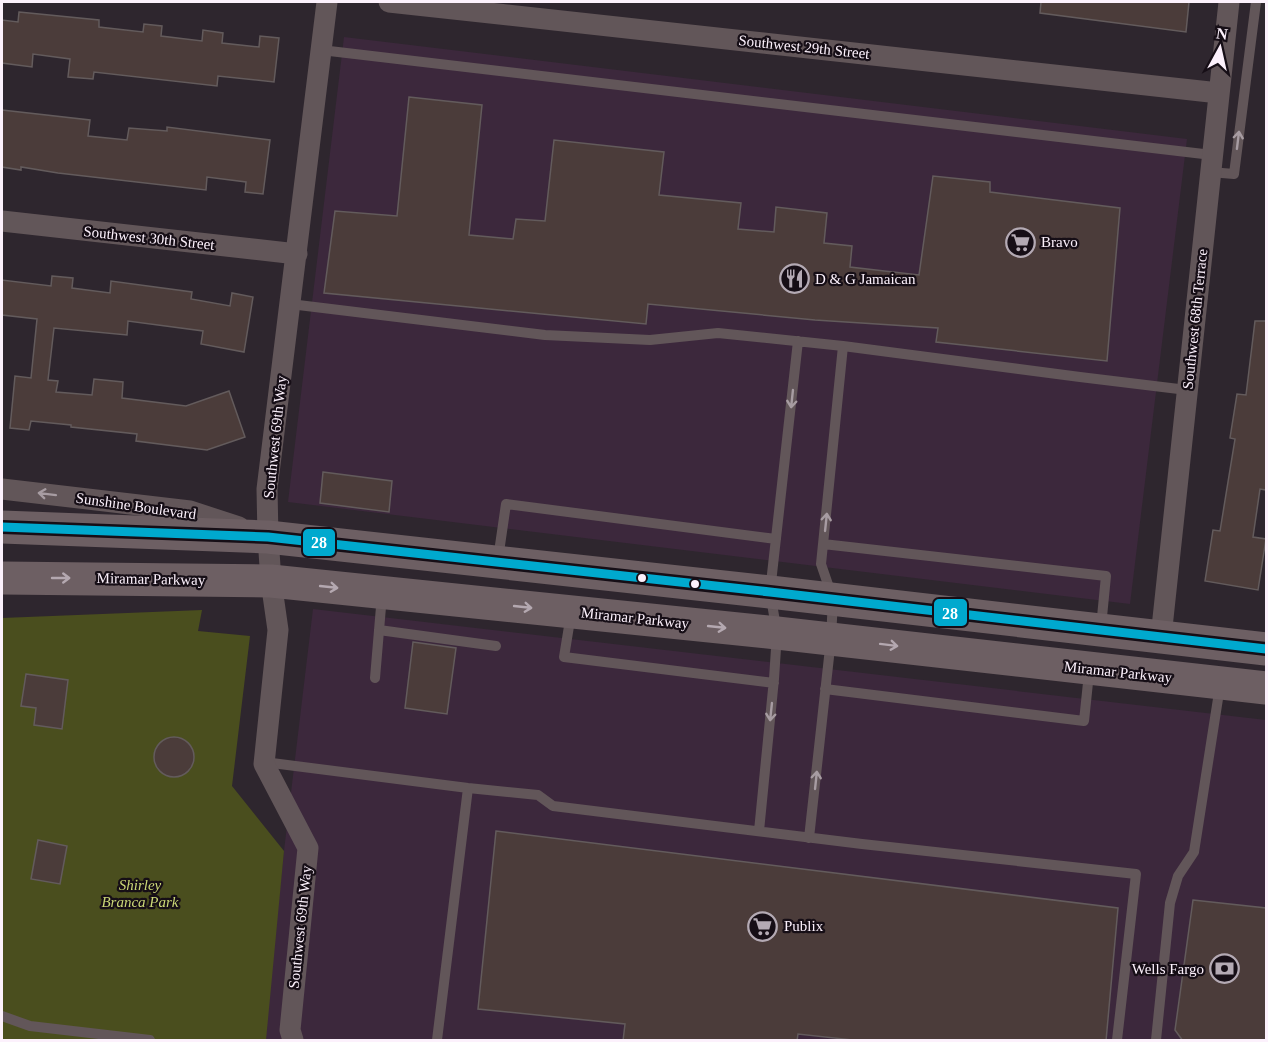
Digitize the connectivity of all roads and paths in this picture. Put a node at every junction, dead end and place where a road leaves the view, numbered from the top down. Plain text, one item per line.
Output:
1 (327, 2) edge
2 (389, 2) edge
3 (1229, 2) edge
4 (1256, 2) edge
5 (321, 50) junction
6 (1219, 93) junction
7 (1211, 163) junction
8 (2, 221) edge
9 (297, 254) junction
10 (290, 304) junction
11 (798, 341) junction
12 (843, 346) junction
13 (1187, 390) junction
14 (2, 489) edge
15 (2, 527) edge
16 (268, 537) junction
17 (776, 539) junction
18 (823, 544) junction
19 (498, 562) junction
20 (2, 578) edge
21 (271, 581) junction
22 (382, 592) junction
23 (770, 592) junction
24 (833, 599) junction
25 (572, 612) junction
26 (379, 630) junction
27 (1101, 630) junction
28 (777, 633) junction
29 (1161, 637) junction
30 (831, 639) junction
31 (496, 646) dead end
32 (1266, 649) edge
33 (1090, 668) junction
34 (375, 678) dead end
35 (774, 683) junction
36 (1221, 683) junction
37 (1266, 688) edge
38 (825, 689) junction
39 (264, 762) junction
40 (468, 788) junction
41 (759, 831) junction
42 (809, 838) junction
43 (2, 1016) edge
44 (150, 1041) edge
45 (293, 1041) edge
46 (437, 1041) edge
47 (1117, 1041) edge
48 (1156, 1041) edge

1 - 5 street, Southwest 69th Way
2 - 6 street, Southwest 29th Street
3 - 6 street, Southwest 68th Terrace
7 -> 4 lane
5 - 7 lane
5 - 9 street, Southwest 69th Way
6 - 7 street, Southwest 68th Terrace
7 - 13 street, Southwest 68th Terrace
8 - 9 street, Southwest 30th Street
9 - 10 street, Southwest 69th Way
10 - 11 lane
10 - 16 street, Southwest 69th Way
11 - 12 lane
11 -> 17 lane
12 - 13 lane
18 -> 12 lane
13 - 29 street, Southwest 68th Terrace
16 -> 14 street, Sunshine Boulevard
15 - 16 main road
16 - 19 main road
16 - 21 street, Southwest 69th Way
17 - 19 lane
17 - 23 lane
18 - 24 lane
18 - 27 lane
19 - 23 main road
20 -> 21 main road, Miramar Parkway
21 -> 22 main road, Miramar Parkway
21 - 39 street, Southwest 69th Way
22 -> 25 main road, Miramar Parkway
22 - 26 lane
23 - 24 main road
23 - 28 lane
24 - 27 main road
24 - 30 lane
25 -> 28 main road, Miramar Parkway
25 - 35 lane
26 - 31 lane
26 - 34 lane
27 - 29 main road
28 - 30 main road, Miramar Parkway
28 - 35 lane
29 - 32 main road
30 -> 33 main road, Miramar Parkway
30 - 38 lane
33 - 36 main road, Miramar Parkway
33 - 38 lane
35 -> 41 lane
36 - 37 main road, Miramar Parkway
36 - 48 lane
42 -> 38 lane
39 - 40 lane
39 - 45 street, Southwest 69th Way
40 - 41 lane
40 - 46 lane
41 - 42 lane
42 - 47 lane
43 - 44 lane

